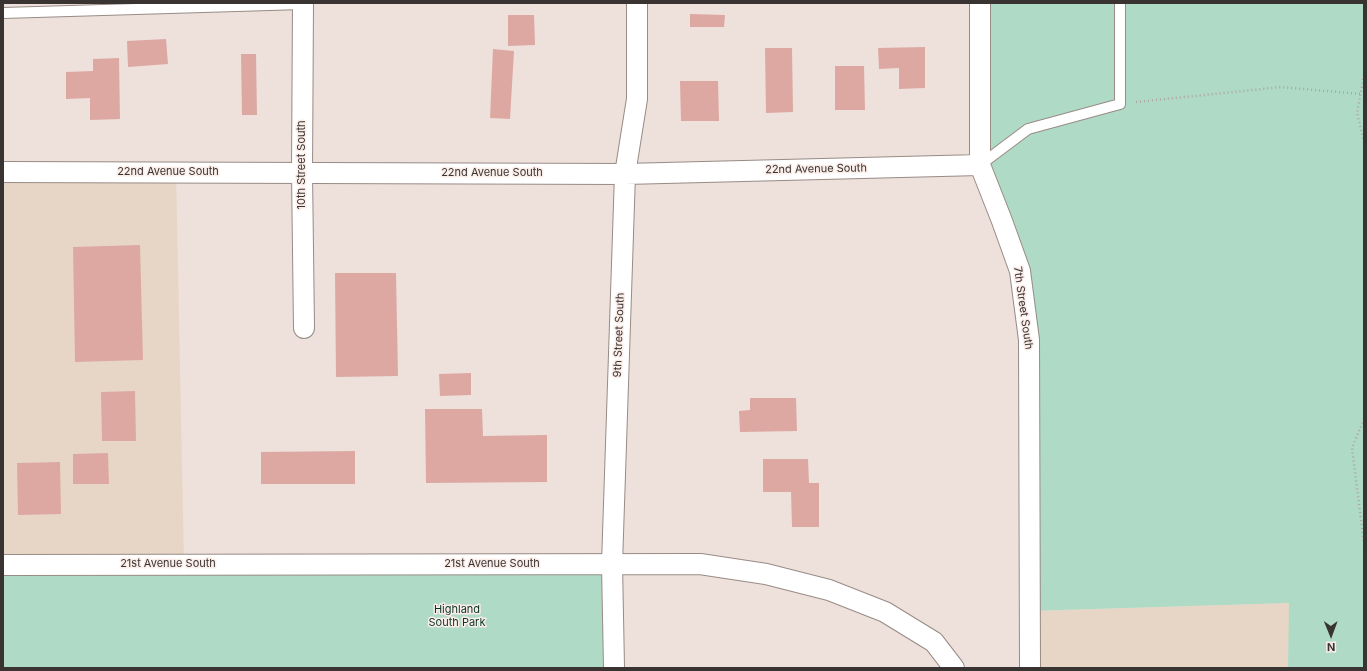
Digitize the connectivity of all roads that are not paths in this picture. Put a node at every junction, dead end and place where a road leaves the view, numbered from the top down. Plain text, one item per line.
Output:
1 (636, 3) edge
2 (980, 3) edge
3 (1120, 3) edge
4 (303, 4) edge
5 (3, 13) edge
6 (980, 165) junction
7 (3, 172) edge
8 (302, 172) junction
9 (625, 174) junction
10 (304, 328) dead end
11 (3, 564) edge
12 (612, 564) junction
13 (614, 668) edge
14 (954, 668) edge
15 (1030, 668) edge

1 - 9 street, 9th Street South
2 - 6 street, 7th Street South
3 - 6 lane
4 - 5 lane
4 - 8 street, 10th Street South
6 - 9 street, 22nd Avenue South
6 - 15 street, 7th Street South
7 - 8 street, 22nd Avenue South
8 - 9 street, 22nd Avenue South
8 - 10 street, 10th Street South
9 - 12 street, 9th Street South
11 - 12 street, 21st Avenue South
12 - 13 street, 9th Street South
12 - 14 street, 21st Avenue South

